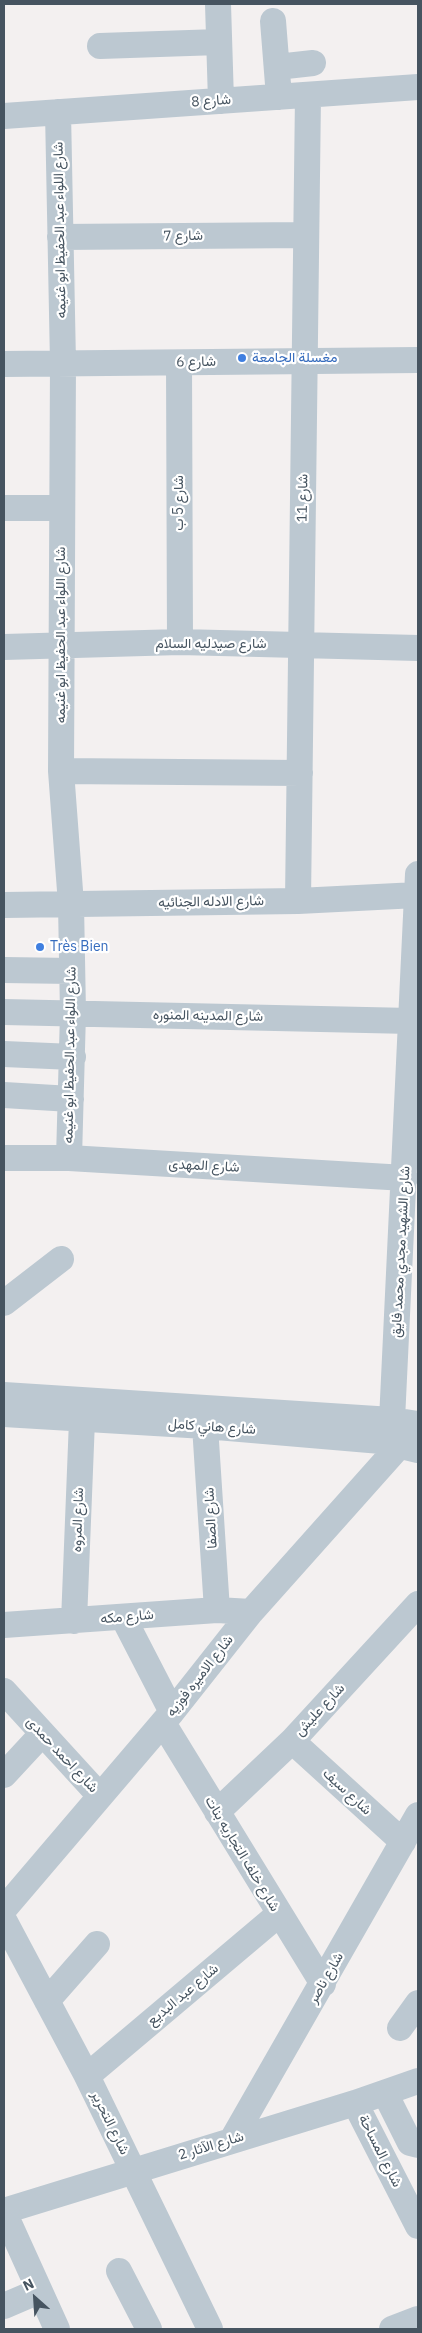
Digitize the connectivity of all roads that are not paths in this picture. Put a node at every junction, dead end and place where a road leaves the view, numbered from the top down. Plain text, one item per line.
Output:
1 (218, 4) edge
2 (273, 21) dead end
3 (219, 42) junction
4 (100, 46) dead end
5 (313, 63) dead end
6 (277, 67) junction
7 (418, 87) edge
8 (308, 95) junction
9 (279, 97) junction
10 (221, 101) junction
11 (58, 112) junction
12 (4, 116) edge
13 (305, 235) junction
14 (60, 237) junction
15 (305, 360) junction
16 (418, 360) edge
17 (63, 363) junction
18 (179, 363) junction
19 (4, 364) edge
20 (4, 508) edge
21 (61, 508) junction
22 (180, 642) junction
23 (301, 644) junction
24 (61, 646) junction
25 (4, 647) edge
26 (418, 648) edge
27 (61, 771) junction
28 (300, 773) junction
29 (418, 885) edge
30 (298, 901) junction
31 (71, 904) junction
32 (4, 905) edge
33 (4, 970) edge
34 (72, 971) junction
35 (4, 1012) edge
36 (73, 1013) junction
37 (411, 1021) junction
38 (4, 1054) edge
39 (73, 1057) junction
40 (4, 1095) edge
41 (71, 1099) junction
42 (4, 1158) edge
43 (69, 1158) junction
44 (405, 1178) junction
45 (61, 1259) dead end
46 (4, 1303) edge
47 (4, 1395) edge
48 (4, 1414) edge
49 (195, 1419) junction
50 (82, 1420) junction
51 (392, 1420) junction
52 (418, 1424) edge
53 (409, 1448) edge
54 (418, 1604) edge
55 (217, 1610) junction
56 (251, 1612) junction
57 (123, 1617) junction
58 (74, 1621) junction
59 (4, 1625) edge
60 (4, 1691) edge
61 (168, 1717) junction
62 (42, 1734) junction
63 (292, 1740) junction
64 (4, 1775) edge
65 (100, 1796) junction
66 (217, 1812) junction
67 (418, 1815) edge
68 (403, 1842) junction
69 (4, 1909) edge
70 (279, 1914) junction
71 (4, 1920) edge
72 (97, 1944) dead end
73 (323, 1984) junction
74 (47, 2001) junction
75 (418, 2003) edge
76 (400, 2028) dead end
77 (87, 2076) junction
78 (418, 2081) edge
79 (385, 2093) junction
80 (355, 2103) junction
81 (232, 2140) junction
82 (418, 2145) edge
83 (132, 2170) junction
84 (4, 2212) edge
85 (418, 2226) edge
86 (119, 2271) dead end
87 (39, 2291) junction
88 (4, 2306) edge
89 (418, 2319) edge
90 (57, 2329) edge
91 (149, 2329) edge
92 (210, 2329) edge
93 (392, 2329) edge

1 - 3 street
2 - 6 street
3 - 4 street
3 - 10 street
5 - 6 street
6 - 9 street
7 - 8 street, شارع 8
8 - 9 street, شارع 8
8 - 13 street, شارع 11
9 - 10 street, شارع 8
10 - 11 street, شارع 8
11 - 12 street, شارع 8
11 - 14 street, شارع اللواء عبد الحفيظ ابو غنيمه
13 - 14 street, شارع 7
13 - 15 street, شارع 11
14 - 17 street, شارع اللواء عبد الحفيظ ابو غنيمه
15 - 16 street, شارع 6
15 - 18 street, شارع 6
15 - 23 street, شارع 11
17 - 18 street, شارع 6
17 - 19 street, شارع 6
17 - 21 street, شارع اللواء عبد الحفيظ ابو غنيمه
18 - 22 street, شارع 5 ب
20 - 21 street
21 - 24 street, شارع اللواء عبد الحفيظ ابو غنيمه
22 - 23 street, شارع صيدليه السلام
22 - 24 street, شارع صيدليه السلام
23 - 26 street, شارع صيدليه السلام
23 - 28 street, شارع 11
24 - 25 street, شارع صيدليه السلام
24 - 27 street, شارع اللواء عبد الحفيظ ابو غنيمه
27 - 28 street
27 - 31 street, شارع اللواء عبد الحفيظ ابو غنيمه
28 - 30 street, شارع 11
29 - 30 street, شارع الادله الجنائيه
29 - 37 street, شارع الشهيد مجدي محمد فايق
30 - 31 street, شارع الادله الجنائيه
31 - 32 street, شارع الادله الجنائيه
31 - 34 street, شارع اللواء عبد الحفيظ ابو غنيمه
33 - 34 street
34 - 36 street, شارع اللواء عبد الحفيظ ابو غنيمه
35 - 36 street, شارع المدينه المنوره
36 - 37 street, شارع المدينه المنوره
36 - 39 street, شارع اللواء عبد الحفيظ ابو غنيمه
37 - 44 street, شارع الشهيد مجدي محمد فايق
38 - 39 street
39 - 41 street, شارع اللواء عبد الحفيظ ابو غنيمه
40 - 41 street
41 - 43 street, شارع اللواء عبد الحفيظ ابو غنيمه
42 - 43 street, شارع المهدى
43 - 44 street, شارع المهدى
44 - 51 street, شارع الشهيد مجدي محمد فايق
45 - 46 street
47 - 49 street, شارع هاني كامل
48 - 50 street, شارع هاني كامل
49 - 50 street, شارع هاني كامل
49 - 51 street, شارع هاني كامل
49 - 53 street, شارع هاني كامل
49 - 55 street, شارع الصفا
50 - 58 street, شارع المروه
51 - 52 street, شارع هاني كامل
53 - 56 street, شارع الاميره فوزيه
54 - 63 street, شارع عليش
55 - 56 street, شارع مكه
55 - 57 street, شارع مكه
56 - 61 street, شارع الاميره فوزيه
57 - 58 street, شارع مكه
57 - 61 street, شارع خلف التجاريه بنات
58 - 59 street, شارع مكه
60 - 62 street, شارع احمد حمدى
61 - 65 street, شارع الاميره فوزيه
61 - 66 street, شارع خلف التجاريه بنات
62 - 64 street
62 - 65 street, شارع احمد حمدى
63 - 66 street, شارع عليش
63 - 68 street, شارع سيف
65 - 69 street, شارع الاميره فوزيه
66 - 70 street, شارع خلف التجاريه بنات
67 - 68 street, شارع ناصر
68 - 73 street, شارع ناصر
70 - 73 street, شارع خلف التجاريه بنات
70 - 77 street, شارع عبد البديع
71 - 74 street, شارع التحرير
72 - 74 street
73 - 81 street, شارع ناصر
74 - 77 street, شارع التحرير
75 - 76 street
77 - 83 street, شارع التحرير
78 - 79 street, شارع الآثار 2
79 - 80 street, شارع الآثار 2
79 - 82 street
80 - 81 street, شارع الآثار 2
80 - 85 street, شارع المساحة
81 - 83 street, شارع الآثار 2
83 - 84 street, شارع الآثار 2
83 - 92 street, شارع التحرير
84 - 87 street
86 - 91 street
87 - 88 street
87 - 90 street
89 - 93 street

